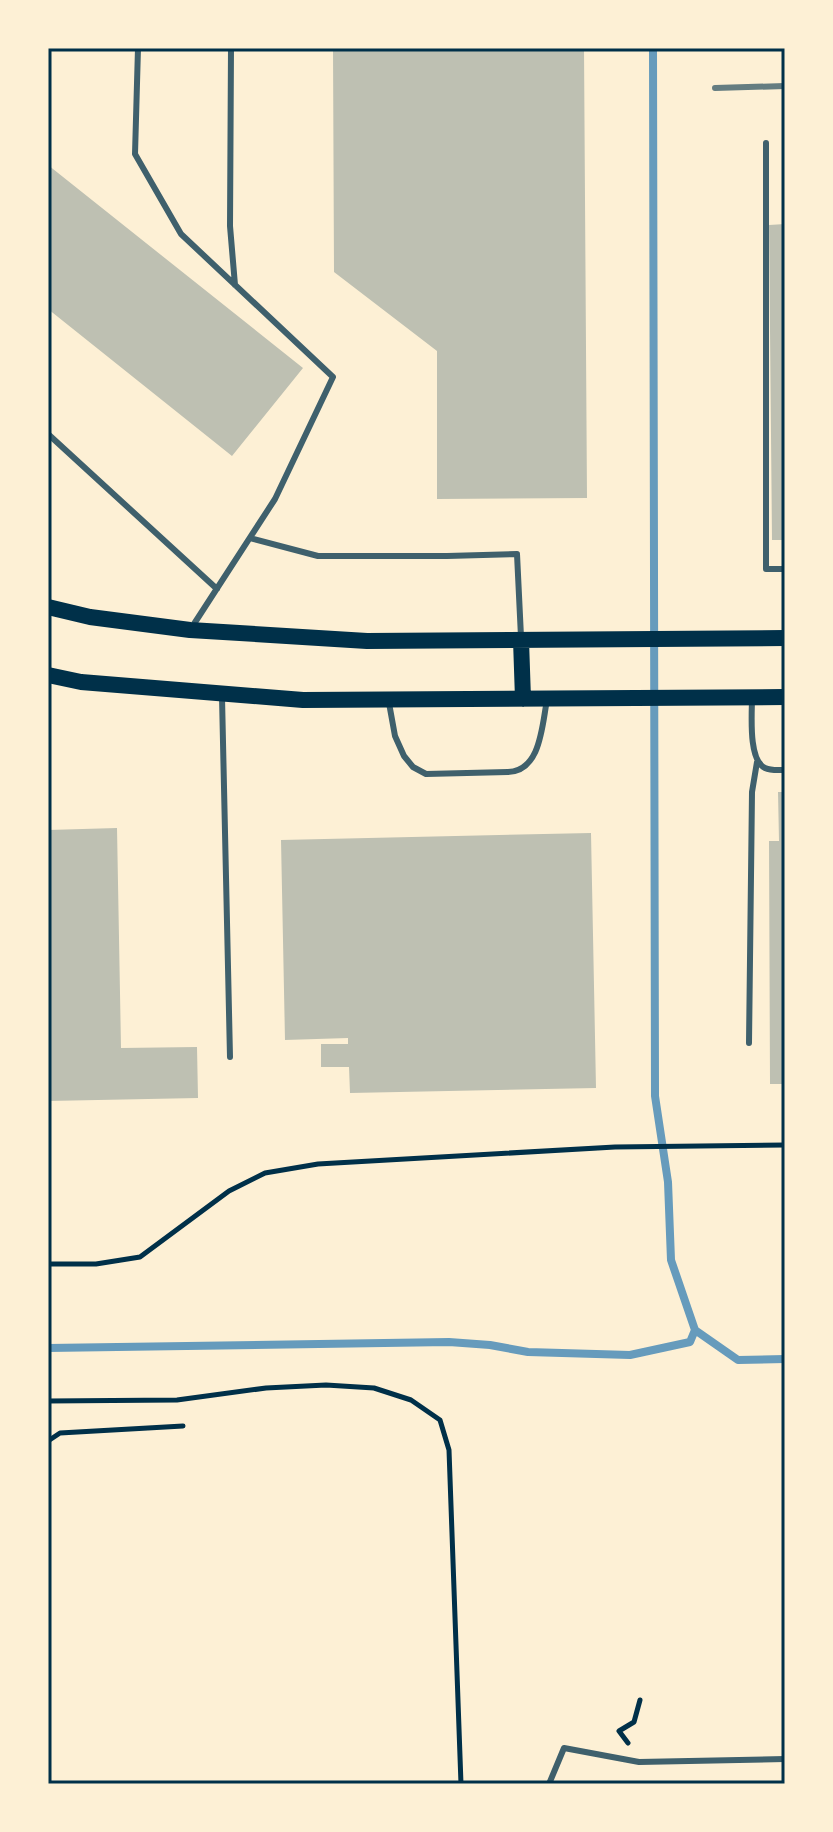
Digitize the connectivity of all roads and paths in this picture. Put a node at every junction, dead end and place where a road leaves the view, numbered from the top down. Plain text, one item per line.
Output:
1 (138, 48) edge
2 (231, 48) edge
3 (766, 143) dead end
4 (235, 285) junction
5 (48, 434) edge
6 (250, 538) junction
7 (785, 569) edge
8 (217, 589) junction
9 (48, 607) edge
10 (190, 630) junction
11 (785, 638) edge
12 (521, 640) junction
13 (48, 675) edge
14 (221, 693) junction
15 (752, 697) junction
16 (785, 697) edge
17 (523, 699) junction
18 (547, 699) junction
19 (388, 700) junction
20 (757, 762) junction
21 (785, 770) edge
22 (749, 1043) dead end
23 (230, 1057) dead end
24 (785, 1145) edge
25 (48, 1264) edge
26 (48, 1401) edge
27 (183, 1426) dead end
28 (48, 1441) edge
29 (640, 1700) dead end
30 (638, 1745) dead end
31 (785, 1759) edge
32 (461, 1784) edge
33 (549, 1784) edge

1 - 4 lane
2 - 4 lane
3 - 7 lane
4 - 6 lane
5 - 8 lane
6 - 8 lane
6 - 12 lane
8 - 10 lane
9 - 10 main road
10 - 12 main road
11 - 12 main road
12 - 17 main road
13 - 14 main road
14 - 19 main road
14 - 23 lane
15 - 16 main road
15 - 18 main road
15 - 20 lane
17 - 18 main road
17 - 19 main road
18 - 19 lane
20 - 21 lane
20 - 22 lane
24 - 25 path
26 - 32 path
27 - 28 path
29 - 30 path
31 - 33 lane

